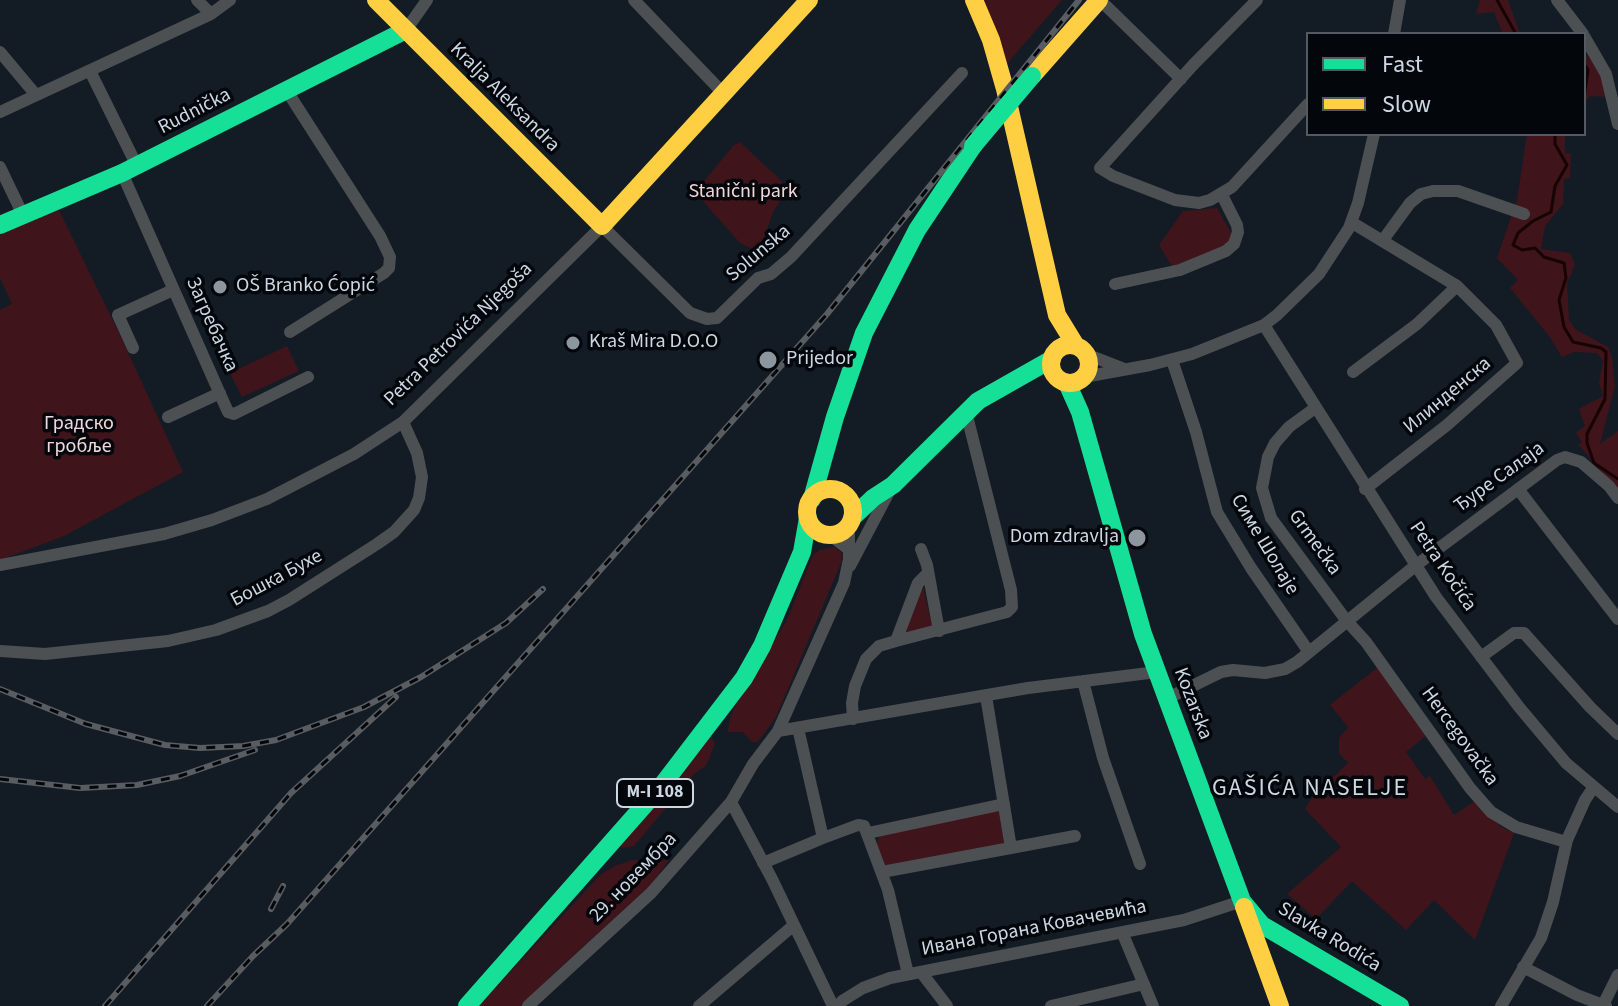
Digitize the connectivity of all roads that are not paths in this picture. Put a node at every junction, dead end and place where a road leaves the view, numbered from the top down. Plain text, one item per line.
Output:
1 (197, 0) edge
2 (230, 0) edge
3 (376, 0) edge
4 (427, 0) edge
5 (634, 0) edge
6 (809, 0) edge
7 (974, 0) edge
8 (1099, 0) edge
9 (1257, 0) edge
10 (1400, 0) edge
11 (1557, 0) edge
12 (211, 14) junction
13 (406, 30) junction
14 (1394, 32) edge
15 (1581, 32) edge
16 (1586, 39) edge
17 (0, 52) edge
18 (90, 71) junction
19 (1612, 71) edge
20 (962, 73) dead end
21 (1181, 79) junction
22 (287, 91) junction
23 (723, 93) junction
24 (36, 95) junction
25 (1306, 106) edge
26 (0, 112) edge
27 (1617, 117) edge
28 (1374, 136) edge
29 (0, 167) edge
30 (129, 169) junction
31 (1222, 195) junction
32 (1524, 214) dead end
33 (23, 215) junction
34 (1351, 222) junction
35 (0, 225) edge
36 (602, 226) junction
37 (1383, 240) junction
38 (1115, 284) dead end
39 (1457, 286) junction
40 (173, 290) junction
41 (1057, 315) junction
42 (1264, 325) junction
43 (290, 332) dead end
44 (133, 348) dead end
45 (1081, 350) junction
46 (1053, 357) junction
47 (1172, 360) junction
48 (1125, 369) junction
49 (1353, 372) dead end
50 (308, 377) dead end
51 (1020, 377) junction
52 (1073, 380) junction
53 (220, 393) junction
54 (1315, 408) junction
55 (966, 412) junction
56 (168, 417) dead end
57 (403, 422) junction
58 (823, 462) junction
59 (893, 485) junction
60 (1365, 489) junction
61 (1518, 489) junction
62 (841, 493) junction
63 (873, 498) junction
64 (1618, 498) edge
65 (812, 499) junction
66 (808, 518) junction
67 (851, 522) junction
68 (826, 535) junction
69 (847, 548) junction
70 (921, 549) dead end
71 (802, 552) junction
72 (0, 565) edge
73 (1415, 566) junction
74 (848, 568) junction
75 (928, 573) junction
76 (1618, 619) edge
77 (1346, 620) junction
78 (939, 631) junction
79 (896, 641) junction
80 (0, 651) edge
81 (1309, 652) junction
82 (1481, 657) junction
83 (1157, 672) junction
84 (1083, 681) junction
85 (986, 696) junction
86 (1166, 699) junction
87 (853, 719) junction
88 (798, 728) junction
89 (778, 731) junction
90 (1618, 734) edge
91 (1593, 788) junction
92 (731, 802) junction
93 (1004, 804) junction
94 (1618, 807) edge
95 (868, 833) junction
96 (1075, 836) dead end
97 (823, 838) junction
98 (1566, 842) junction
99 (1011, 848) junction
100 (763, 863) junction
101 (1140, 864) dead end
102 (882, 872) junction
103 (1242, 901) junction
104 (794, 925) junction
105 (1122, 932) junction
106 (1299, 948) junction
107 (1523, 967) junction
108 (914, 973) junction
109 (1618, 975) edge
110 (1271, 979) junction
111 (1144, 984) junction
112 (544, 1001) edge
113 (467, 1006) edge
114 (528, 1006) edge
115 (699, 1006) edge
116 (833, 1006) edge
117 (839, 1006) edge
118 (947, 1006) edge
119 (1051, 1006) edge
120 (1153, 1006) edge
121 (1280, 1006) edge
122 (1400, 1006) edge
123 (1501, 1006) edge
124 (1605, 1006) edge

1 - 12 street
2 - 12 street
3 - 13 main road, Kralja Aleksandra
4 - 13 street
5 - 23 street
6 - 23 main road, Petra Petrovića Njegoša
7 - 41 main road
8 - 21 street
8 - 58 main road, M-I 108, bridge
9 - 21 street
10 - 14 street
11 - 15 street
12 - 18 street
13 - 22 main road, Rudnička
13 - 36 main road, Kralja Aleksandra
16 - 19 street
17 - 24 street
18 - 24 street
18 - 30 street, Загребачка
19 - 27 street
20 - 36 street, Solunska
21 - 31 street
22 - 30 main road, Rudnička
22 - 43 street
23 - 36 main road, Petra Petrovića Njegoša
24 - 26 street
25 - 31 street
28 - 34 street
29 - 33 street
30 - 33 main road, Rudnička
30 - 40 street, Загребачка
31 - 38 street
32 - 37 street
33 - 35 main road, Rudnička
34 - 37 street, Илинденска
34 - 42 street
36 - 57 street, Petra Petrovića Njegoša
37 - 39 street, Илинденска
39 - 49 street
39 - 60 street, Илинденска
40 - 44 street
40 - 53 street, Загребачка
41 - 45 main road
41 - 46 main road
42 - 47 street
42 - 54 street, Petra Kočića
45 - 46 main road
45 - 48 street
45 - 52 main road
46 - 51 main road
46 - 52 main road
47 - 48 street
47 - 81 street, Симе Шолаје
48 - 52 street
50 - 53 street, Загребачка
51 - 52 main road
51 - 55 main road
52 - 83 main road, Kozarska
53 - 56 street
54 - 60 street, Petra Kočića
54 - 77 street, Grmečka
55 - 59 main road
55 - 78 street
57 - 72 street, Petra Petrovića Njegoša
57 - 80 street, Бошка Бухе
58 - 62 main road
58 - 65 main road, M-I 108
59 - 63 main road
59 - 74 street
60 - 73 street, Petra Kočića
61 - 64 street, Ђуре Салаја
61 - 73 street, Ђуре Салаја
61 - 76 street
62 - 63 main road
62 - 65 main road
62 - 67 main road
63 - 67 main road
65 - 66 main road, M-I 108
66 - 68 main road
66 - 71 main road, M-I 108
67 - 68 main road, M-I 108
67 - 69 street, 29. новембра
68 - 69 street
68 - 71 main road, M-I 108
69 - 74 street, 29. новембра
70 - 75 street
71 - 113 main road, M-I 108
73 - 77 street, Ђуре Салаја
73 - 82 street, Petra Kočića
74 - 89 street, 29. новембра
75 - 78 street
75 - 79 street
77 - 81 street, Ђуре Салаја
77 - 98 street, Hercegovačka
78 - 79 street
79 - 87 street
81 - 86 street, Ђуре Салаја
82 - 90 street
82 - 91 street, Petra Kočića
83 - 84 street
83 - 86 main road, Kozarska
84 - 85 street
84 - 101 street
85 - 87 street
85 - 93 street
86 - 103 main road, Kozarska
87 - 88 street
88 - 89 street
88 - 97 street
89 - 92 street, 29. новембра
91 - 94 street, Petra Kočića
91 - 98 street
92 - 100 street
92 - 112 street, 29. новембра
93 - 95 street
93 - 99 street
95 - 97 street
95 - 102 street
96 - 99 street
97 - 100 street
98 - 107 street
99 - 102 street
100 - 104 street
102 - 108 street
103 - 105 street, Ивана Горана Ковачевића
103 - 106 main road, Slavka Rodića
103 - 110 main road, Kozarska
104 - 115 street
104 - 116 street
105 - 108 street, Ивана Горана Ковачевића
105 - 111 street
106 - 110 main road
106 - 122 main road, Slavka Rodića
107 - 123 street
107 - 124 street
108 - 117 street, Ивана Горана Ковачевића
108 - 118 street
109 - 124 street
110 - 121 main road, Kozarska
111 - 119 street
111 - 120 street
112 - 114 street, 29. новембра

